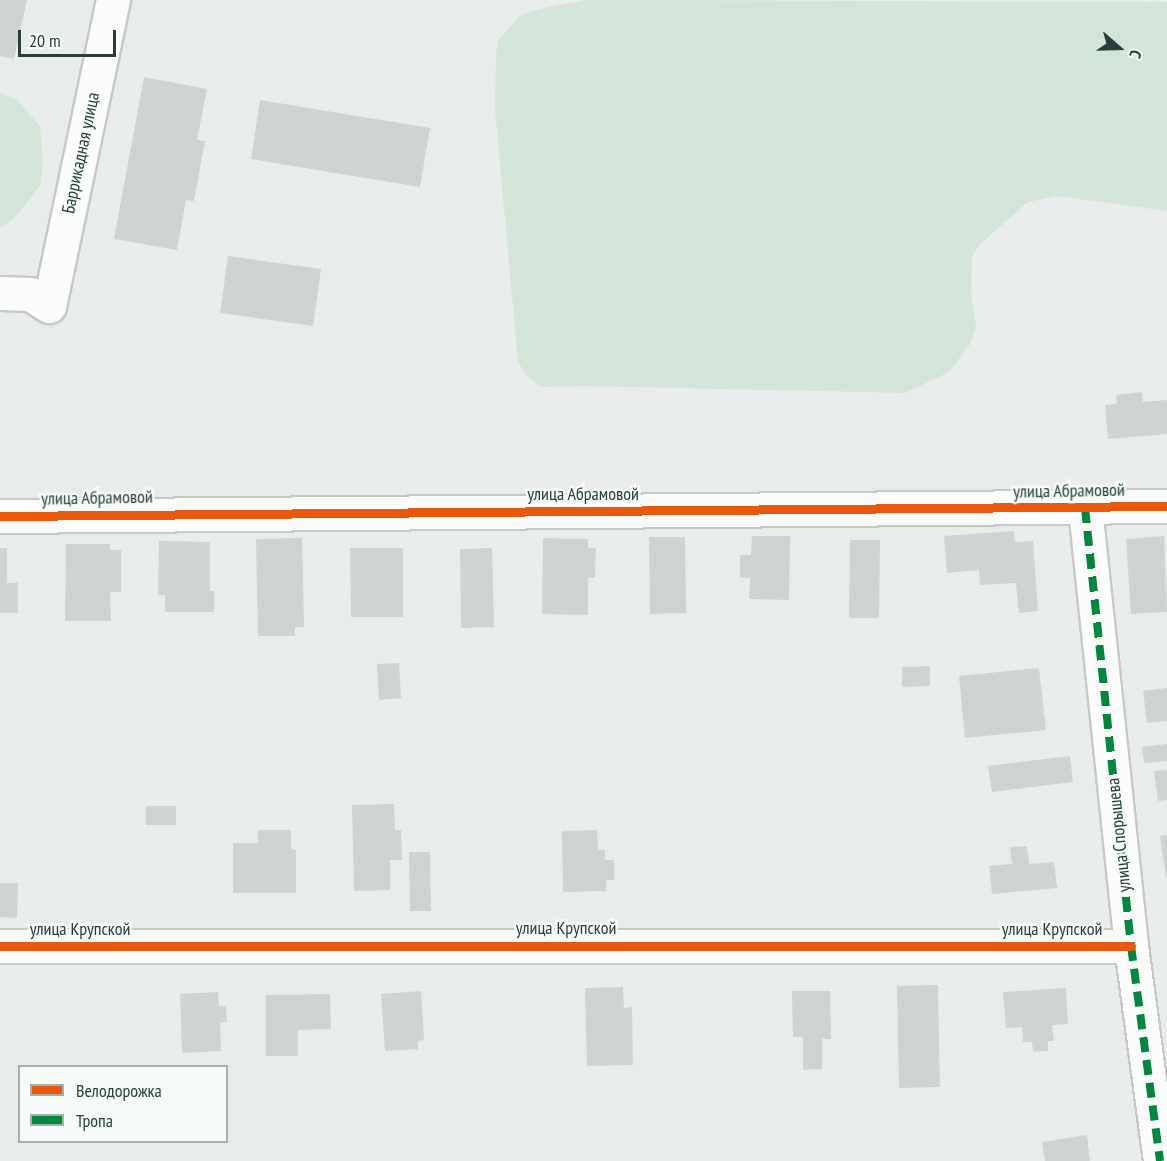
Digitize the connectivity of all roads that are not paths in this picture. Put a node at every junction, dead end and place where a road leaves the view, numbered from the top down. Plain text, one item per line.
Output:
1 (112, 0) edge
2 (0, 293) edge
3 (1167, 506) edge
4 (1085, 508) junction
5 (0, 516) edge
6 (0, 946) edge
7 (1131, 946) junction
8 (1160, 1161) edge

1 - 2 street, Баррикадная улица
3 - 4 street, улица Абрамовой
4 - 5 street, улица Абрамовой
4 - 7 street, улица Спорышева
6 - 7 street, улица Крупской
7 - 8 street, улица Спорышева

